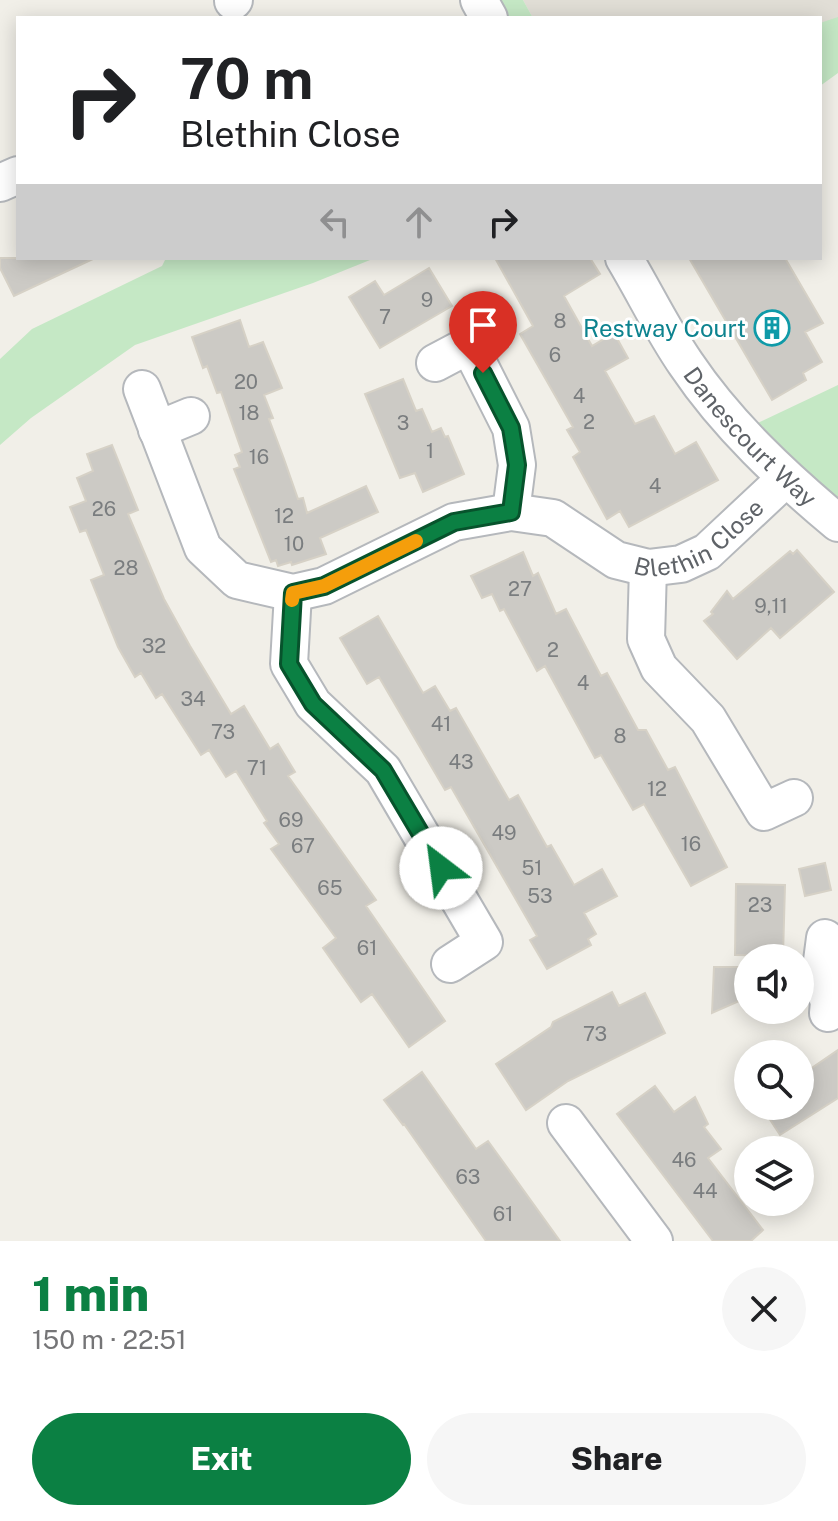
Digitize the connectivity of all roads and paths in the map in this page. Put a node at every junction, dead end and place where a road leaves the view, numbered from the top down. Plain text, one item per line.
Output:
1 (625, 260) edge
2 (435, 363) dead end
3 (142, 389) dead end
4 (191, 416) dead end
5 (157, 430) junction
6 (785, 479) junction
7 (511, 512) junction
8 (838, 523) edge
9 (648, 568) junction
10 (293, 593) junction
11 (794, 798) dead end
12 (825, 938) dead end
13 (450, 964) dead end
14 (829, 976) edge
15 (828, 1013) dead end
16 (566, 1123) dead end
17 (654, 1241) edge

1 - 6 street, Danescourt Way
2 - 7 street
3 - 5 street, Blethin Close
4 - 5 street
5 - 10 street, Blethin Close
6 - 8 street, Danescourt Way
6 - 9 street, Blethin Close
7 - 9 street, Blethin Close
7 - 10 street, Blethin Close
9 - 11 street
10 - 13 street
12 - 14 street
14 - 15 street
16 - 17 street

